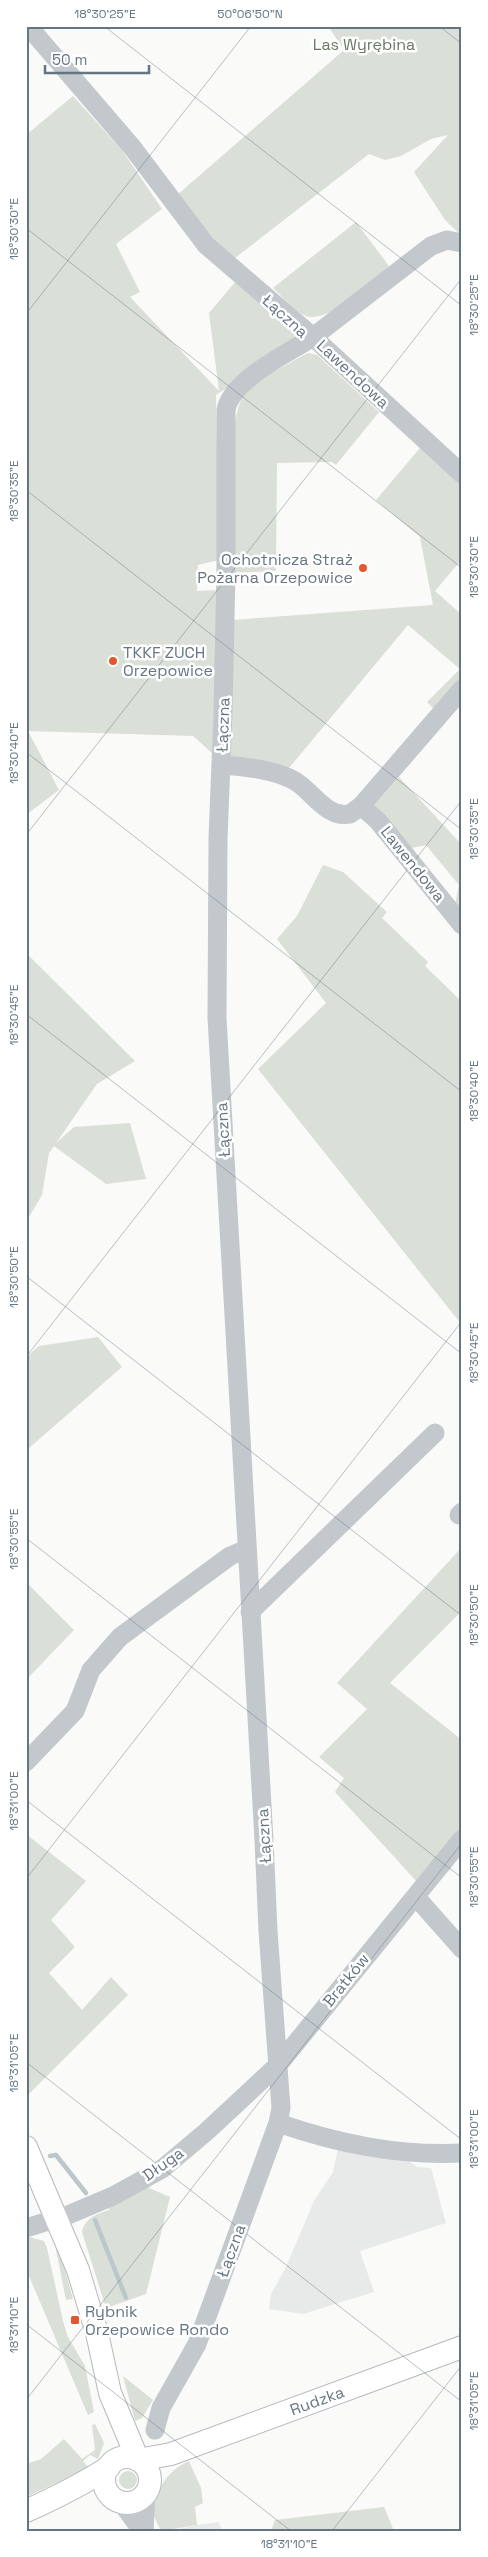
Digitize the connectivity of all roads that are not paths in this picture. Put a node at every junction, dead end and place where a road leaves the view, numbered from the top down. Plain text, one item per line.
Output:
1 (28, 26) edge
2 (462, 244) edge
3 (313, 337) junction
4 (462, 474) edge
5 (462, 689) edge
6 (222, 765) junction
7 (361, 806) junction
8 (462, 926) edge
9 (435, 1433) dead end
10 (246, 1549) junction
11 (250, 1612) junction
12 (26, 1762) edge
13 (462, 1839) edge
14 (416, 1897) junction
15 (462, 1948) edge
16 (278, 2065) junction
17 (278, 2123) junction
18 (26, 2147) edge
19 (462, 2153) edge
20 (58, 2218) junction
21 (26, 2228) edge
22 (462, 2347) edge
23 (110, 2393) junction
24 (155, 2430) dead end
25 (171, 2454) junction
26 (138, 2460) junction
27 (112, 2464) junction
28 (148, 2487) junction
29 (70, 2492) junction
30 (116, 2499) junction
31 (26, 2511) edge
32 (143, 2531) edge

1 - 3 street, Łączna
2 - 3 street, Lawendowa
3 - 4 street, Lawendowa
3 - 6 street, Łączna
5 - 7 street
6 - 7 street
6 - 10 street, Łączna
7 - 8 street, Lawendowa
9 - 11 street
10 - 11 street, Łączna
10 - 12 street
11 - 16 street, Łączna
13 - 14 street, Bratków
14 - 15 street
14 - 16 street, Bratków
16 - 17 street, Łączna
16 - 20 street, Długa
17 - 19 street
17 - 24 street, Łączna
18 - 20 main road
20 - 21 street, Długa
20 - 23 main road
22 - 25 main road, Rudzka
23 - 26 main road
23 - 27 main road
25 - 26 main road, Rudzka
25 - 28 main road
26 - 27 main road
26 - 28 main road
27 - 29 main road
27 - 30 main road
28 - 30 main road
28 - 32 street
29 - 30 main road
29 - 31 main road
30 - 32 street

